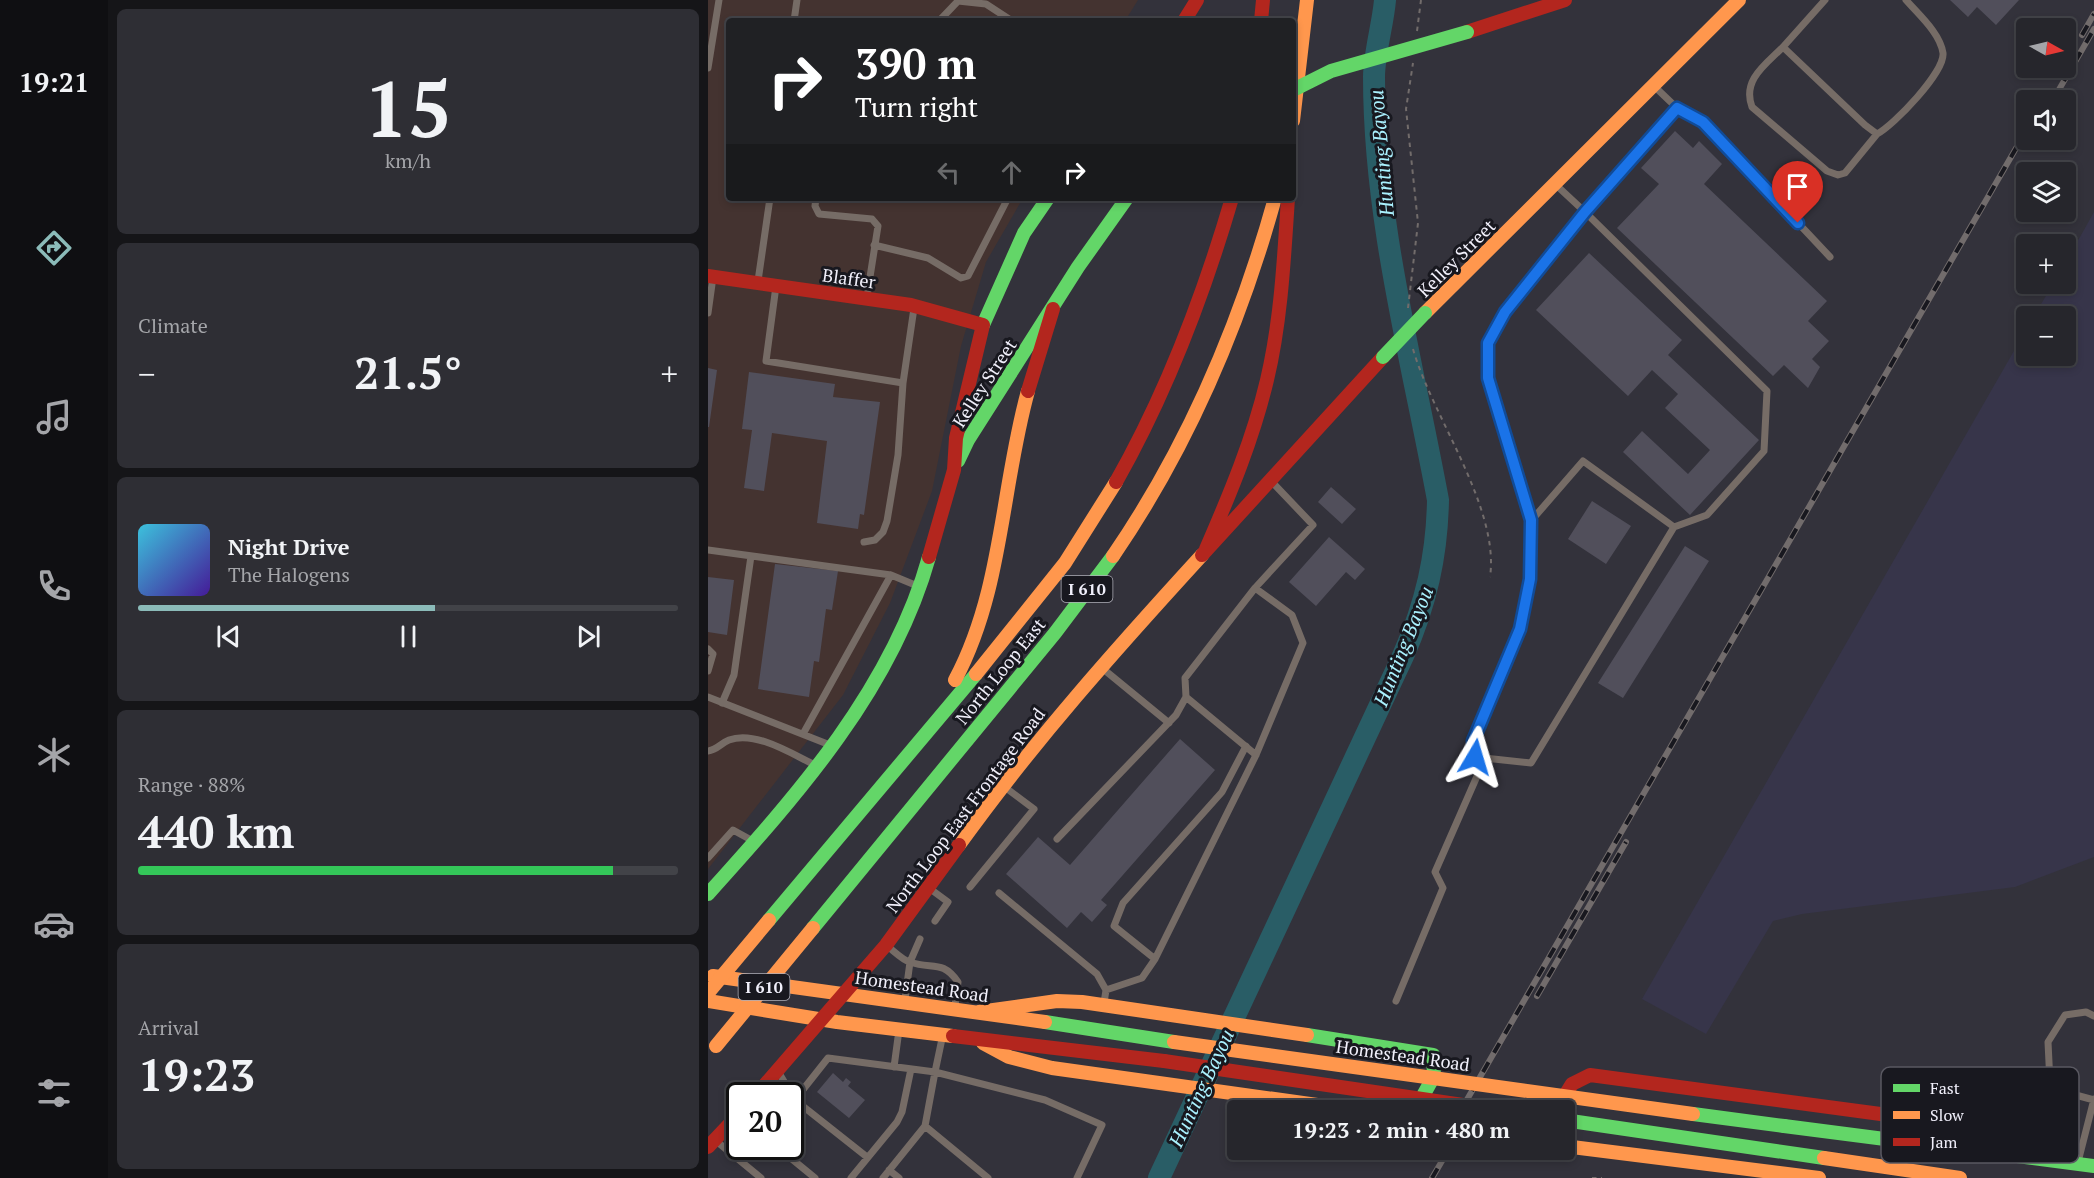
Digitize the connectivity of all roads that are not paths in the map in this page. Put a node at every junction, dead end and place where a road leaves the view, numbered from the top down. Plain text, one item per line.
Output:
1 (719, 0) edge
2 (797, 0) edge
3 (1197, 0) edge
4 (1263, 0) edge
5 (1308, 0) edge
6 (1564, 0) edge
7 (1739, 0) edge
8 (1825, 0) edge
9 (1906, 0) edge
10 (794, 18) edge
11 (942, 18) edge
12 (1007, 18) edge
13 (1186, 18) edge
14 (1261, 18) edge
15 (1783, 47) junction
16 (708, 68) edge
17 (1653, 86) junction
18 (1296, 88) edge
19 (1296, 97) edge
20 (1677, 108) junction
21 (1877, 134) junction
22 (1555, 184) junction
23 (770, 201) edge
24 (816, 201) edge
25 (1006, 201) edge
26 (1046, 201) edge
27 (1125, 201) edge
28 (1231, 201) edge
29 (1274, 201) edge
30 (1288, 201) edge
31 (1585, 212) junction
32 (874, 245) junction
33 (1830, 257) dead end
34 (710, 276) edge
35 (758, 283) junction
36 (776, 286) junction
37 (866, 299) junction
38 (914, 306) junction
39 (1053, 309) junction
40 (708, 313) edge
41 (983, 325) junction
42 (903, 383) junction
43 (954, 470) junction
44 (1270, 480) junction
45 (1531, 520) junction
46 (1674, 527) junction
47 (864, 542) dead end
48 (1206, 549) junction
49 (708, 550) edge
50 (751, 556) junction
51 (891, 575) junction
52 (921, 586) junction
53 (1255, 588) junction
54 (708, 650) edge
55 (1100, 667) junction
56 (708, 671) edge
57 (708, 697) edge
58 (1186, 697) junction
59 (722, 703) junction
60 (1168, 723) junction
61 (803, 734) junction
62 (832, 746) junction
63 (1246, 746) junction
64 (910, 750) junction
65 (708, 751) edge
66 (1256, 755) junction
67 (1475, 757) junction
68 (817, 767) junction
69 (1002, 785) junction
70 (1057, 839) dead end
71 (755, 842) junction
72 (708, 858) edge
73 (711, 886) edge
74 (927, 887) junction
75 (970, 887) dead end
76 (999, 893) dead end
77 (935, 921) dead end
78 (920, 939) dead end
79 (886, 945) junction
80 (1155, 959) junction
81 (910, 962) junction
82 (708, 976) edge
83 (1106, 990) junction
84 (708, 993) edge
85 (846, 994) junction
86 (708, 1001) edge
87 (904, 1001) junction
88 (1396, 1001) dead end
89 (1103, 1005) junction
90 (955, 1008) junction
91 (979, 1012) junction
92 (2094, 1016) edge
93 (825, 1018) junction
94 (899, 1029) junction
95 (943, 1034) junction
96 (973, 1038) junction
97 (712, 1051) edge
98 (894, 1067) junction
99 (2049, 1067) edge
100 (911, 1069) junction
101 (778, 1071) junction
102 (935, 1072) junction
103 (768, 1082) edge
104 (783, 1082) edge
105 (804, 1087) edge
106 (2079, 1096) edge
107 (2094, 1099) edge
108 (1280, 1100) edge
109 (1421, 1100) edge
110 (1429, 1100) edge
111 (1562, 1100) edge
112 (804, 1110) edge
113 (1881, 1114) edge
114 (1575, 1122) edge
115 (925, 1126) junction
116 (726, 1128) edge
117 (1881, 1138) edge
118 (711, 1144) edge
119 (1575, 1147) edge
120 (867, 1158) junction
121 (793, 1160) edge
122 (2079, 1160) edge
123 (2070, 1163) edge
124 (2078, 1164) joint
125 (2094, 1166) edge
126 (889, 1170) junction
127 (761, 1178) edge
128 (815, 1178) edge
129 (851, 1178) edge
130 (883, 1178) edge
131 (899, 1178) edge
132 (988, 1178) edge
133 (1077, 1178) edge
134 (1819, 1178) edge
135 (1960, 1178) edge

1 - 16 lane
2 - 10 lane
3 - 13 main road
4 - 14 main road
5 - 19 main road
6 - 18 main road, bridge
7 - 17 main road, Kelley Street
8 - 15 lane
9 - 21 lane
11 - 12 lane
15 - 21 lane
15 - 21 lane
17 - 20 lane
17 - 22 main road, Kelley Street
20 - 31 lane
20 - 33 lane
22 - 31 lane
22 - 44 main road, Kelley Street, bridge
23 - 35 lane
24 - 32 lane
25 - 32 lane
26 - 41 main road
27 - 39 main road, Kelley Street
28 - 64 main road, North Loop East / I 610
29 - 97 main road, North Loop East / I 610, bridge
30 - 48 main road
31 - 45 lane
31 - 46 lane
32 - 37 lane
34 - 35 main road, Blaffer
34 - 40 lane
35 - 36 main road, Blaffer
36 - 37 main road, Blaffer
36 - 42 lane
37 - 38 main road, Blaffer
38 - 41 main road, Blaffer
38 - 42 lane
39 - 43 main road, Kelley Street
39 - 64 main road
41 - 43 main road
42 - 47 lane
43 - 52 main road
44 - 48 main road, Kelley Street
44 - 53 lane
45 - 46 lane
45 - 67 lane
46 - 67 lane
48 - 55 main road, North Loop East Frontage Road
49 - 50 lane
50 - 51 lane
50 - 59 lane
51 - 52 lane
51 - 61 lane
52 - 62 main road
53 - 58 lane
53 - 66 lane
54 - 56 lane
55 - 60 lane
55 - 69 main road, North Loop East Frontage Road
57 - 59 lane
58 - 60 lane
58 - 63 lane
59 - 61 lane
60 - 70 lane
61 - 62 lane
62 - 68 main road
63 - 66 lane
63 - 80 lane
64 - 84 main road, North Loop East / I 610, bridge
65 - 68 lane
66 - 80 lane
67 - 88 lane
68 - 71 main road
69 - 74 main road, North Loop East Frontage Road
69 - 75 lane
71 - 72 lane
71 - 73 main road
74 - 77 lane
74 - 79 main road, North Loop East Frontage Road
76 - 83 lane
78 - 81 lane
79 - 81 lane
79 - 85 main road, North Loop East Frontage Road
80 - 83 lane
81 - 87 lane
81 - 90 lane
82 - 85 main road, Homestead Road
83 - 89 lane
85 - 87 main road, Homestead Road
85 - 93 main road, North Loop East Frontage Road
86 - 93 main road
87 - 90 main road, Homestead Road
89 - 91 main road
89 - 109 main road
90 - 91 main road, Homestead Road
91 - 117 main road, Homestead Road, bridge
92 - 99 lane
93 - 94 main road
93 - 101 main road, North Loop East Frontage Road
94 - 95 main road
94 - 98 lane
95 - 96 main road
95 - 102 lane
96 - 108 main road
96 - 110 main road, bridge
98 - 100 lane
98 - 105 lane
100 - 102 lane
100 - 120 lane
101 - 103 main road, North Loop East Frontage Road
101 - 104 lane
102 - 115 lane
102 - 133 lane
106 - 107 lane
107 - 122 lane
111 - 113 main road
112 - 120 lane
114 - 135 main road
115 - 126 lane
115 - 132 lane
116 - 118 main road
118 - 127 lane
119 - 134 main road
120 - 129 lane
121 - 128 lane
123 - 124 main road, Homestead Road
124 - 125 main road, Homestead Road
126 - 130 lane
126 - 131 lane

